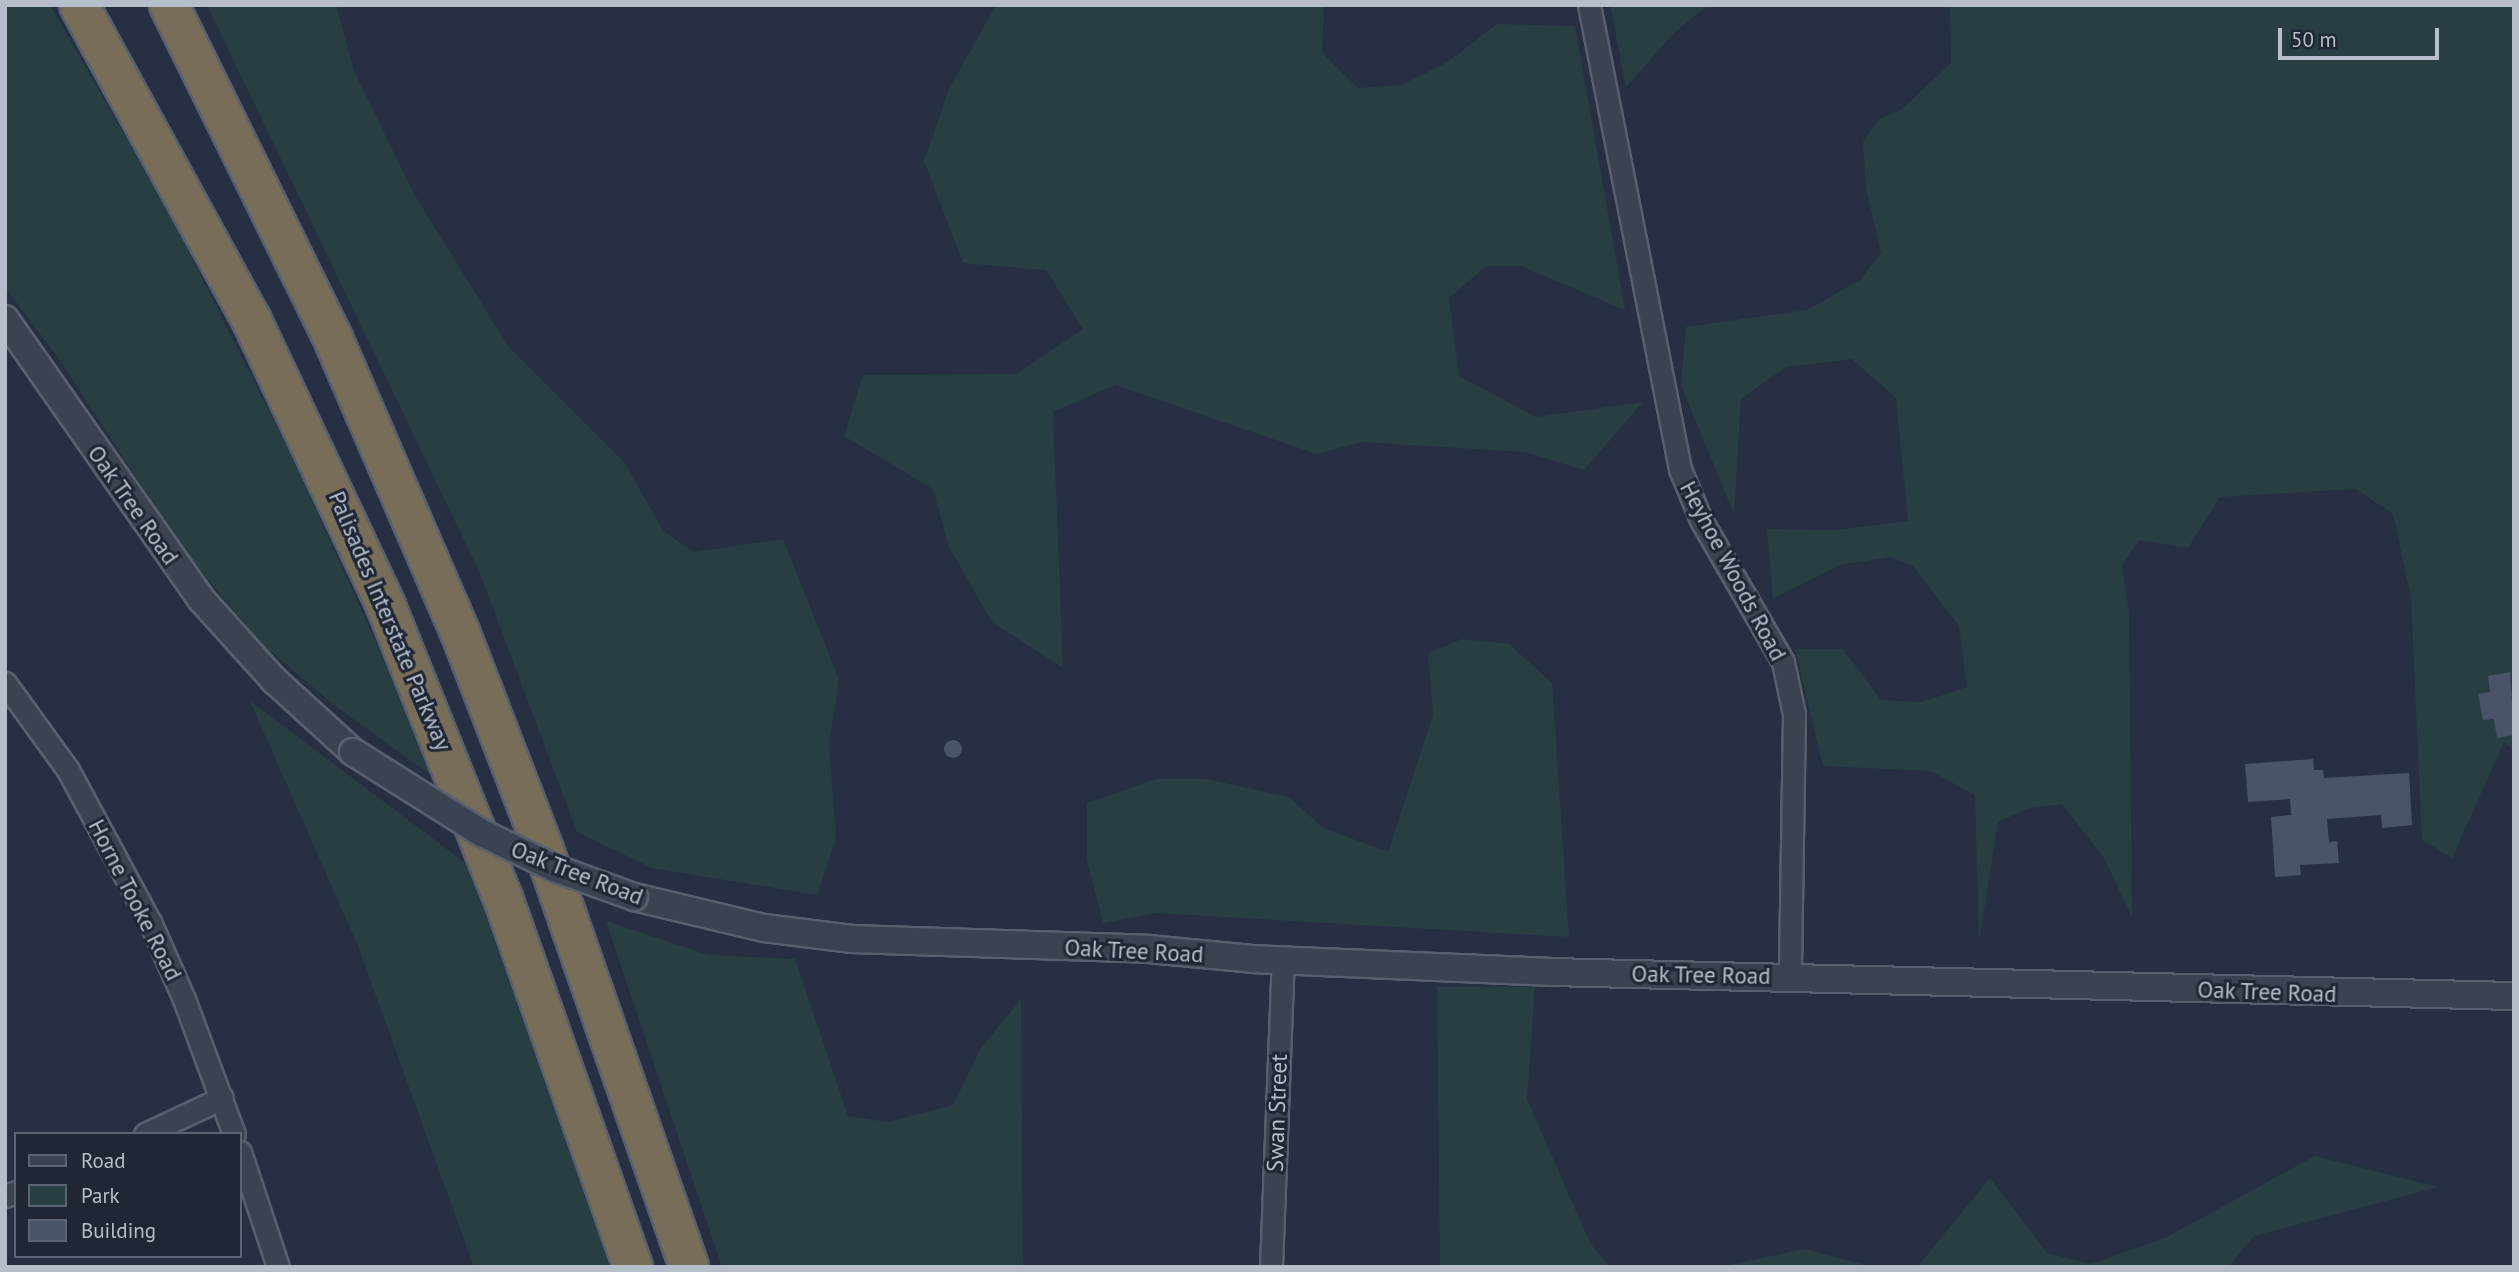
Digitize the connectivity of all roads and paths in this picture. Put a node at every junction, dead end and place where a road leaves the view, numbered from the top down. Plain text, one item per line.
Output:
1 (79, 5) edge
2 (169, 5) edge
3 (1589, 5) edge
4 (5, 319) edge
5 (5, 683) edge
6 (1283, 960) junction
7 (1790, 976) junction
8 (2514, 996) edge
9 (222, 1098) junction
10 (149, 1132) edge
11 (233, 1132) edge
12 (242, 1158) edge
13 (278, 1267) edge
14 (632, 1267) edge
15 (689, 1267) edge
16 (1271, 1267) edge

1 - 14 highway, Palisades Interstate Parkway
2 - 15 highway
3 - 7 street, Heyhoe Woods Road
4 - 6 street, Oak Tree Road, bridge
5 - 9 street, Horne Tooke Road
6 - 7 street, Oak Tree Road
6 - 16 street, Swan Street
7 - 8 street, Oak Tree Road
9 - 10 street
9 - 11 street, Horne Tooke Road
12 - 13 street

